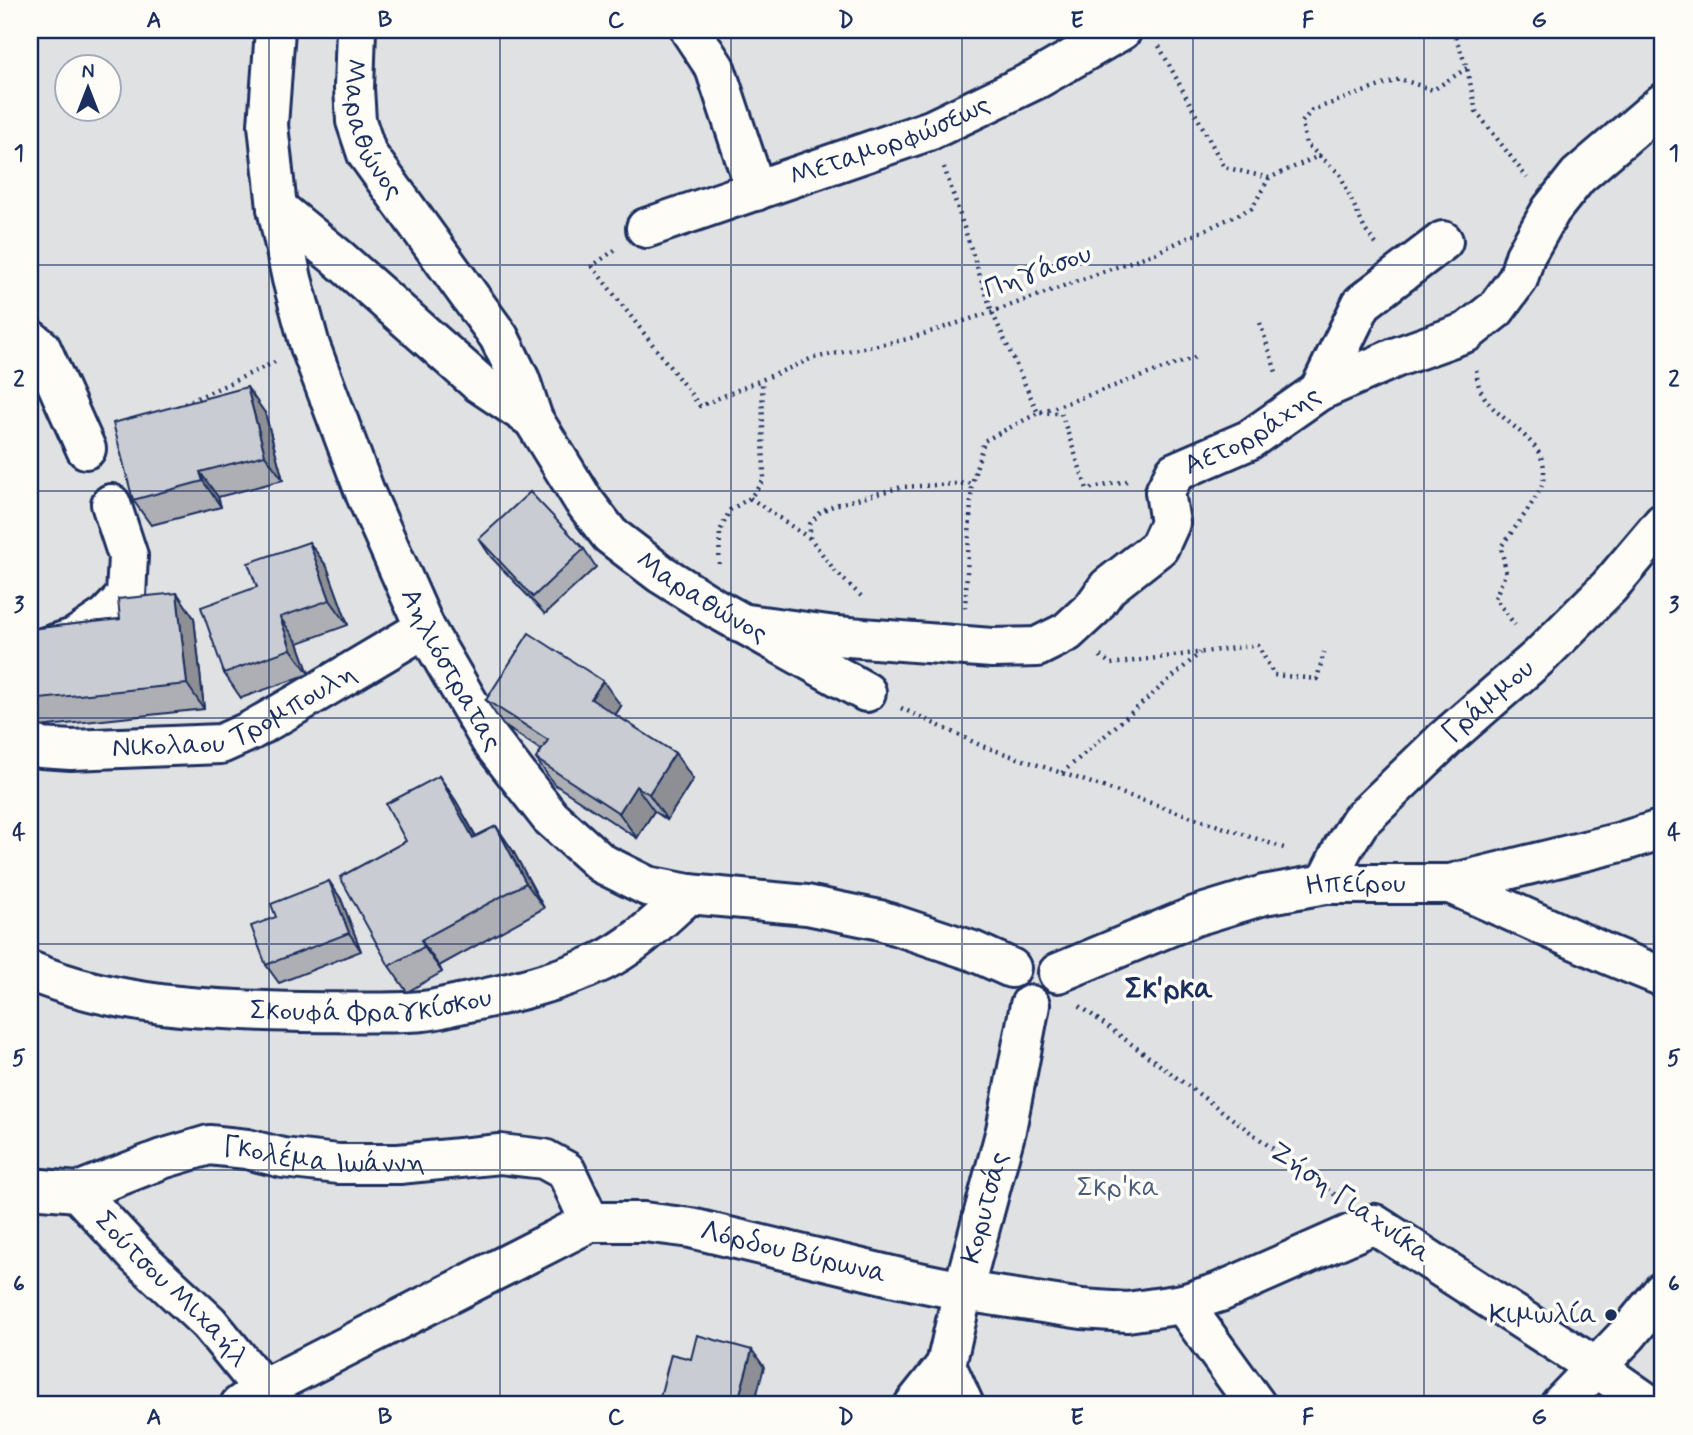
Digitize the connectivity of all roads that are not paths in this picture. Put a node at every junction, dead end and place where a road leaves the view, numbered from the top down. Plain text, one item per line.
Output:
1 (275, 30) edge
2 (356, 30) edge
3 (690, 30) edge
4 (1139, 36) edge
5 (1663, 103) edge
6 (756, 191) junction
7 (277, 208) junction
8 (646, 228) dead end
9 (1443, 240) dead end
10 (30, 339) edge
11 (1304, 400) junction
12 (533, 419) junction
13 (86, 449) dead end
14 (111, 504) dead end
15 (1663, 523) edge
16 (728, 615) junction
17 (425, 628) junction
18 (30, 652) edge
19 (866, 692) road end
20 (30, 742) edge
21 (1663, 829) edge
22 (1325, 884) junction
23 (1450, 884) junction
24 (690, 894) junction
25 (30, 971) edge
26 (1663, 977) edge
27 (1048, 989) junction
28 (30, 1188) edge
29 (78, 1192) junction
30 (590, 1222) junction
31 (1374, 1224) joint
32 (963, 1291) junction
33 (1663, 1291) edge
34 (1184, 1304) junction
35 (946, 1365) junction
36 (1597, 1368) junction
37 (252, 1397) edge
38 (914, 1405) edge
39 (964, 1405) edge
40 (1256, 1405) edge
41 (1560, 1405) edge
42 (1650, 1405) edge

1 - 7 street, Αηλιόστρατας
2 - 12 street, Μαραθώνος
3 - 6 street
4 - 6 street, Μεταμορφώσεως
5 - 11 street, Αετορράχης
6 - 8 street, Μεταμορφώσεως
7 - 12 street
7 - 17 street, Αηλιόστρατας
9 - 11 street
10 - 13 street
11 - 16 street, Αετορράχης
12 - 16 street, Μαραθώνος
14 - 18 street
15 - 22 street, Γράμμου
16 - 19 street, Μαραθώνος
17 - 20 street, Νικολαου Τρομπουλη
17 - 24 street, Αηλιόστρατας
21 - 23 street, Ηπείρου
22 - 23 street, Ηπείρου
22 - 27 street, Ηπείρου
23 - 26 street
24 - 25 street, Σκουφά Φραγκίσκου
24 - 27 street, Αηλιόστρατας
27 - 32 street, Κορυτσάς
28 - 29 street, Γκολέμα Ιωάννη
29 - 30 street, Γκολέμα Ιωάννη
29 - 37 street, Σούτσου Μιχαήλ
30 - 32 street, Λόρδου Βύρωνα
30 - 37 street, Λόρδου Βύρωνα
31 - 34 street, Λόρδου Βύρωνα
31 - 36 street, Ζήση Γιαχνίκα
32 - 34 street, Λόρδου Βύρωνα
32 - 35 street, Κορυτσάς
33 - 36 street
34 - 40 street
35 - 38 street
35 - 39 street
36 - 41 street
36 - 42 street, Ζήση Γιαχνίκα

